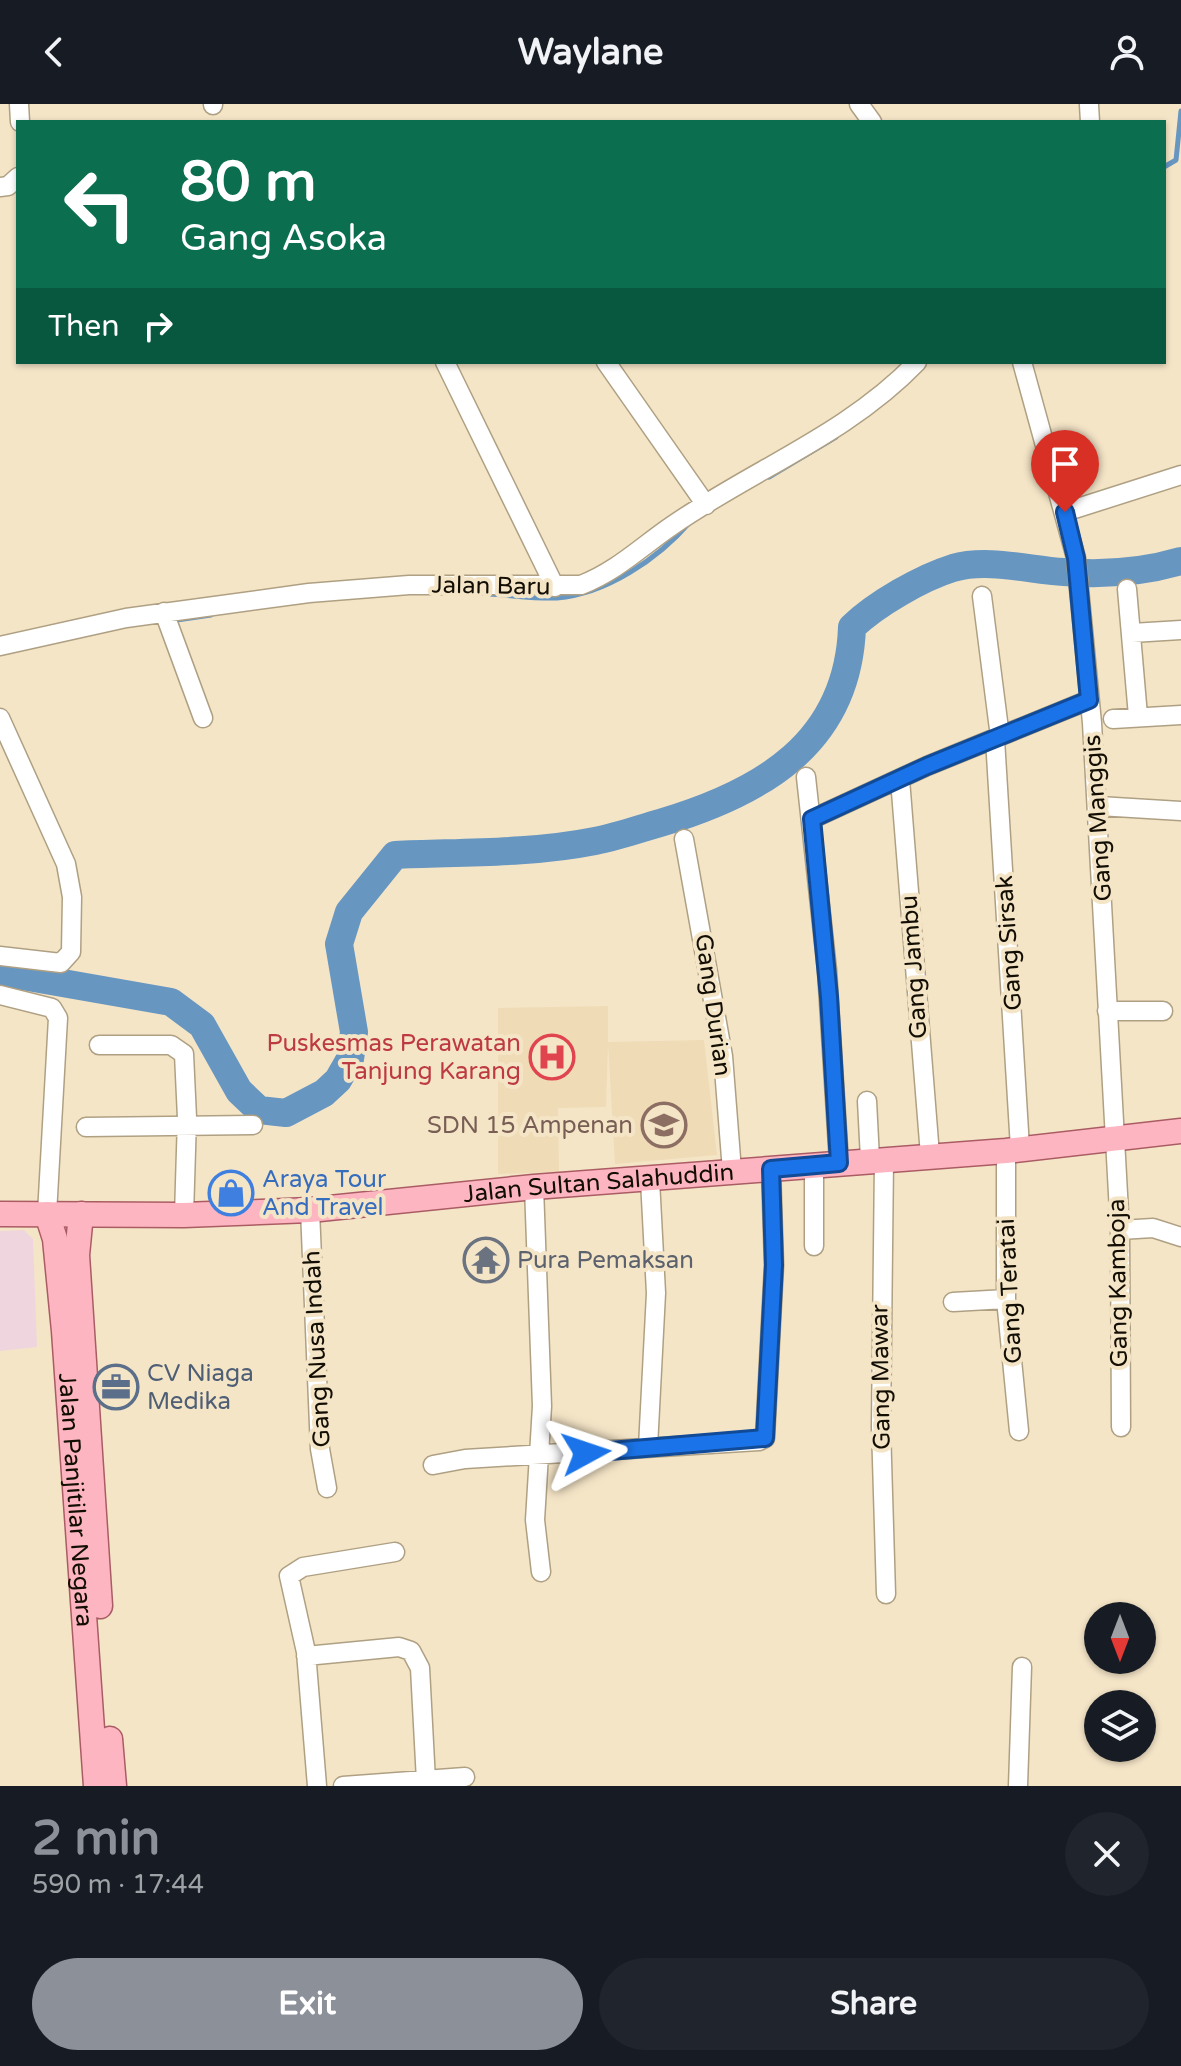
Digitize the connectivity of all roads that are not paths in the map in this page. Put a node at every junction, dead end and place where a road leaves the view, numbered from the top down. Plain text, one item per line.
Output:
1 (446, 364) edge
2 (607, 364) edge
3 (915, 364) edge
4 (1023, 364) edge
5 (1181, 475) edge
6 (706, 505) junction
7 (1065, 512) junction
8 (555, 587) junction
9 (1127, 589) dead end
10 (982, 596) dead end
11 (167, 620) junction
12 (1181, 630) edge
13 (1132, 633) junction
14 (0, 646) edge
15 (1089, 700) junction
16 (1181, 715) edge
17 (1138, 716) junction
18 (0, 718) edge
19 (203, 718) dead end
20 (1113, 719) dead end
21 (998, 738) junction
22 (806, 777) dead end
23 (900, 779) junction
24 (1099, 806) junction
25 (1181, 811) edge
26 (812, 819) junction
27 (684, 839) dead end
28 (0, 956) edge
29 (1, 999) edge
30 (1107, 1011) junction
31 (1163, 1011) dead end
32 (99, 1045) dead end
33 (867, 1101) dead end
34 (253, 1125) dead end
35 (187, 1126) junction
36 (86, 1127) dead end
37 (1181, 1131) edge
38 (1112, 1138) junction
39 (1013, 1149) junction
40 (930, 1155) junction
41 (877, 1159) junction
42 (839, 1163) junction
43 (814, 1165) junction
44 (771, 1169) junction
45 (732, 1171) junction
46 (650, 1180) junction
47 (534, 1187) junction
48 (310, 1210) junction
49 (0, 1214) edge
50 (64, 1214) junction
51 (184, 1215) junction
52 (1120, 1230) junction
53 (1181, 1237) edge
54 (814, 1246) dead end
55 (1006, 1299) junction
56 (953, 1302) dead end
57 (1121, 1427) dead end
58 (1019, 1431) dead end
59 (648, 1447) junction
60 (540, 1454) junction
61 (433, 1465) dead end
62 (327, 1488) dead end
63 (395, 1552) dead end
64 (541, 1572) dead end
65 (886, 1594) dead end
66 (306, 1656) junction
67 (1022, 1667) dead end
68 (465, 1777) dead end
69 (426, 1781) junction
70 (96, 1786) edge
71 (114, 1786) edge
72 (317, 1786) edge
73 (343, 1786) edge
74 (1018, 1786) edge

1 - 8 street
2 - 6 street
3 - 6 street, Jalan Baru
4 - 7 street, Gang Manggis
5 - 7 street
6 - 8 street, Jalan Baru
7 - 15 street, Gang Manggis
8 - 11 street, Jalan Baru
9 - 13 street
10 - 21 street, Gang Sirsak
11 - 14 street, Jalan Baru
11 - 19 street
12 - 13 street
13 - 17 street
15 - 21 street
15 - 24 street, Gang Manggis
16 - 17 street
17 - 20 street
18 - 28 street
21 - 23 street
21 - 39 street, Gang Sirsak
22 - 26 street
23 - 26 street
23 - 40 street, Gang Jambu
24 - 25 street
24 - 30 street, Gang Manggis
26 - 42 street
27 - 45 street, Gang Durian
29 - 50 street
30 - 31 street
30 - 38 street, Gang Manggis
32 - 35 street
33 - 41 street, Gang Mawar
34 - 35 street
35 - 36 street
35 - 51 street
37 - 38 main road, Jalan Sultan Salahuddin
38 - 39 main road, Jalan Sultan Salahuddin
38 - 52 street, Gang Kamboja
39 - 40 main road, Jalan Sultan Salahuddin
39 - 55 street, Gang Teratai
40 - 41 main road, Jalan Sultan Salahuddin
41 - 42 main road, Jalan Sultan Salahuddin
41 - 65 street, Gang Mawar
42 - 43 main road, Jalan Sultan Salahuddin
43 - 44 main road, Jalan Sultan Salahuddin
43 - 54 street
44 - 45 main road, Jalan Sultan Salahuddin
44 - 59 street
45 - 46 main road, Jalan Sultan Salahuddin
46 - 47 main road, Jalan Sultan Salahuddin
46 - 59 street
47 - 48 main road, Jalan Sultan Salahuddin
47 - 60 street
48 - 51 main road, Jalan Sultan Salahuddin
48 - 62 street, Gang Nusa Indah
49 - 50 main road, Jalan Sultan Salahuddin
50 - 51 main road, Jalan Sultan Salahuddin
50 - 70 main road, Jalan Panjitilar Negara
50 - 71 main road
52 - 53 street
52 - 57 street, Gang Kamboja
55 - 56 street
55 - 58 street, Gang Teratai
59 - 60 street
60 - 61 street
60 - 64 street
63 - 66 street
66 - 69 street
66 - 72 street
67 - 74 street
68 - 69 street
69 - 73 street

